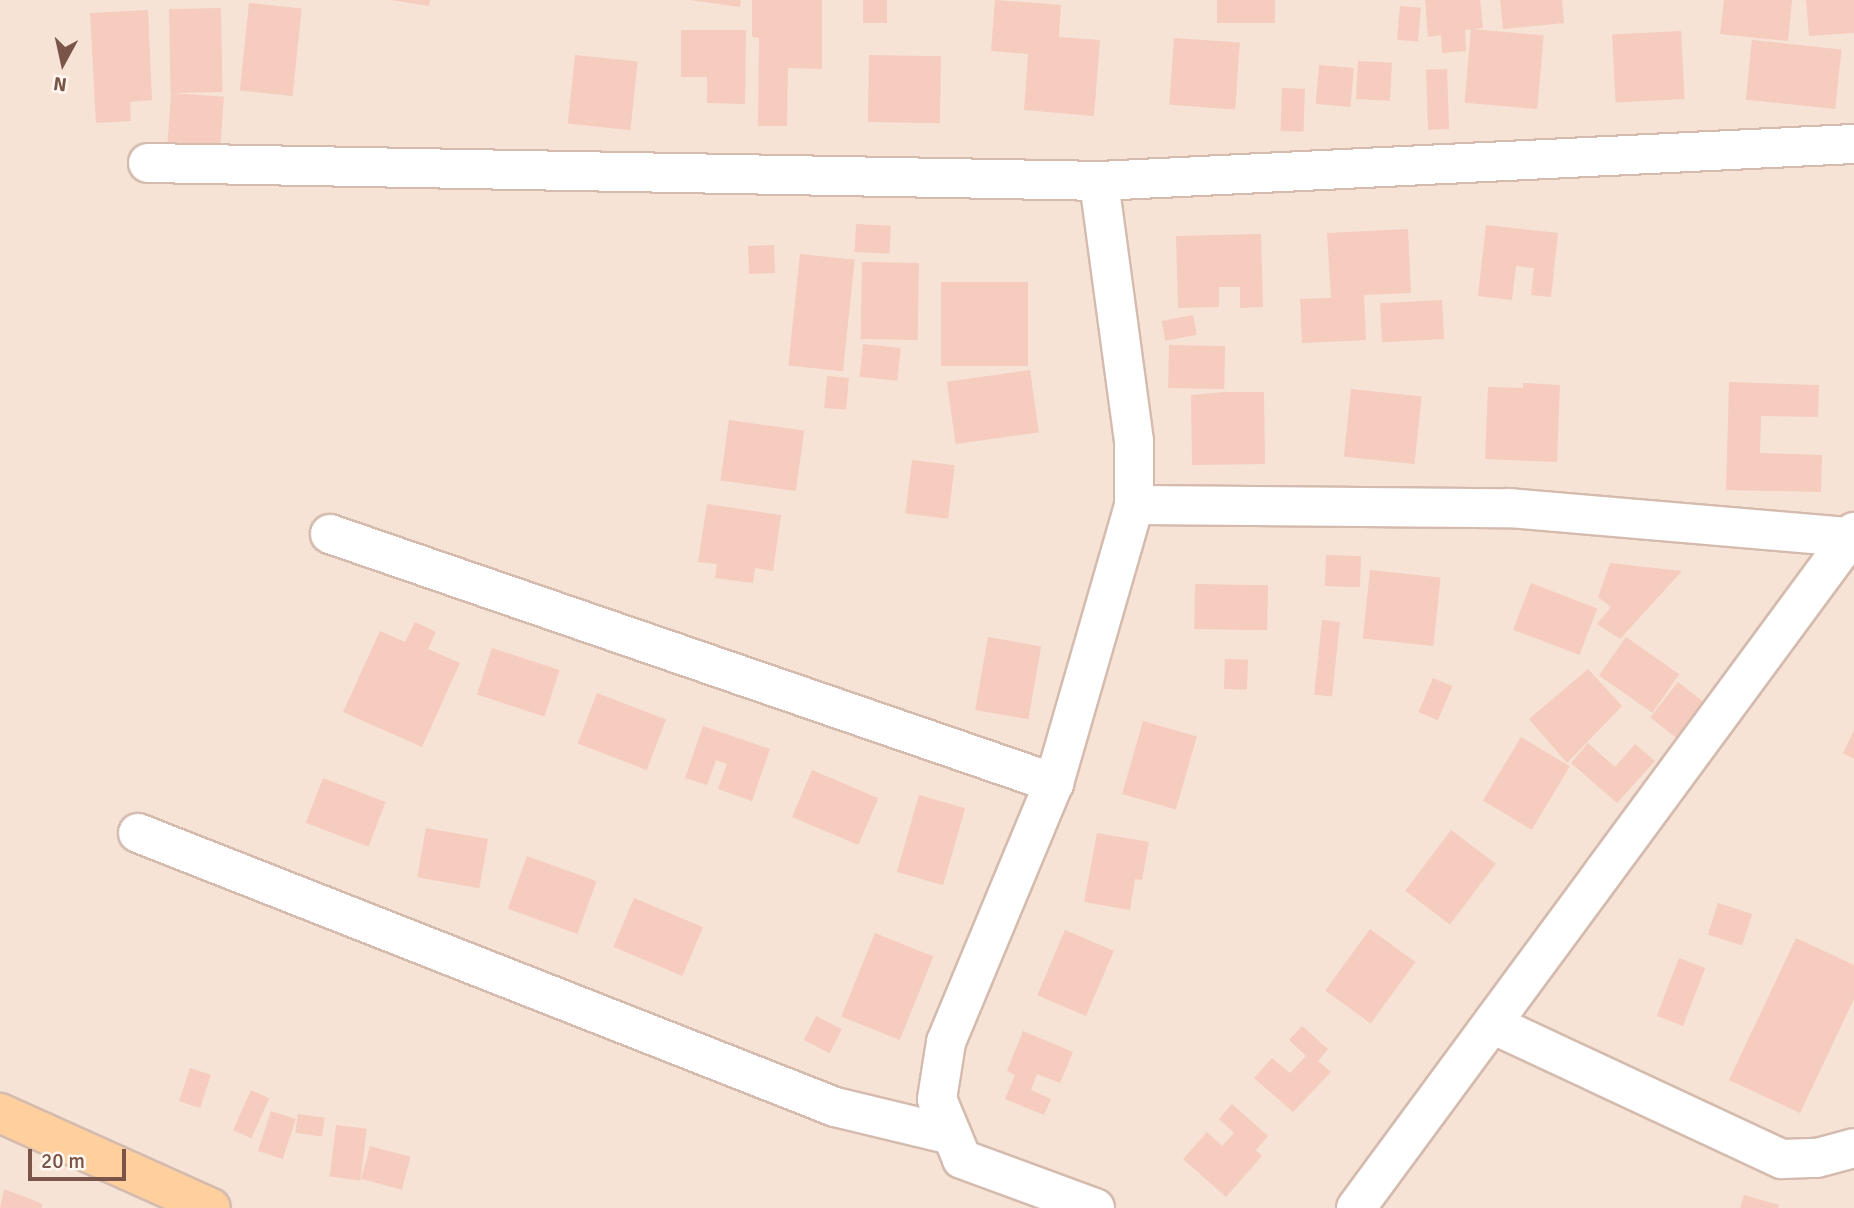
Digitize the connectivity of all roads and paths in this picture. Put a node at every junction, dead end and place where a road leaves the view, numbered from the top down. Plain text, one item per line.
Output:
1 (1854, 144) edge
2 (148, 163) dead end
3 (1099, 181) junction
4 (1134, 505) junction
5 (330, 534) dead end
6 (1852, 535) edge
7 (1054, 783) junction
8 (138, 833) dead end
9 (1492, 1024) junction
10 (0, 1113) edge
11 (952, 1135) junction
12 (1854, 1148) edge
13 (211, 1208) edge
14 (1095, 1208) edge
15 (1356, 1208) edge

1 - 3 street
2 - 3 street
3 - 4 street
4 - 6 street
4 - 7 street
5 - 7 street
6 - 9 street
7 - 11 street
8 - 11 street
9 - 12 street
9 - 15 street
10 - 13 main road
11 - 14 street

